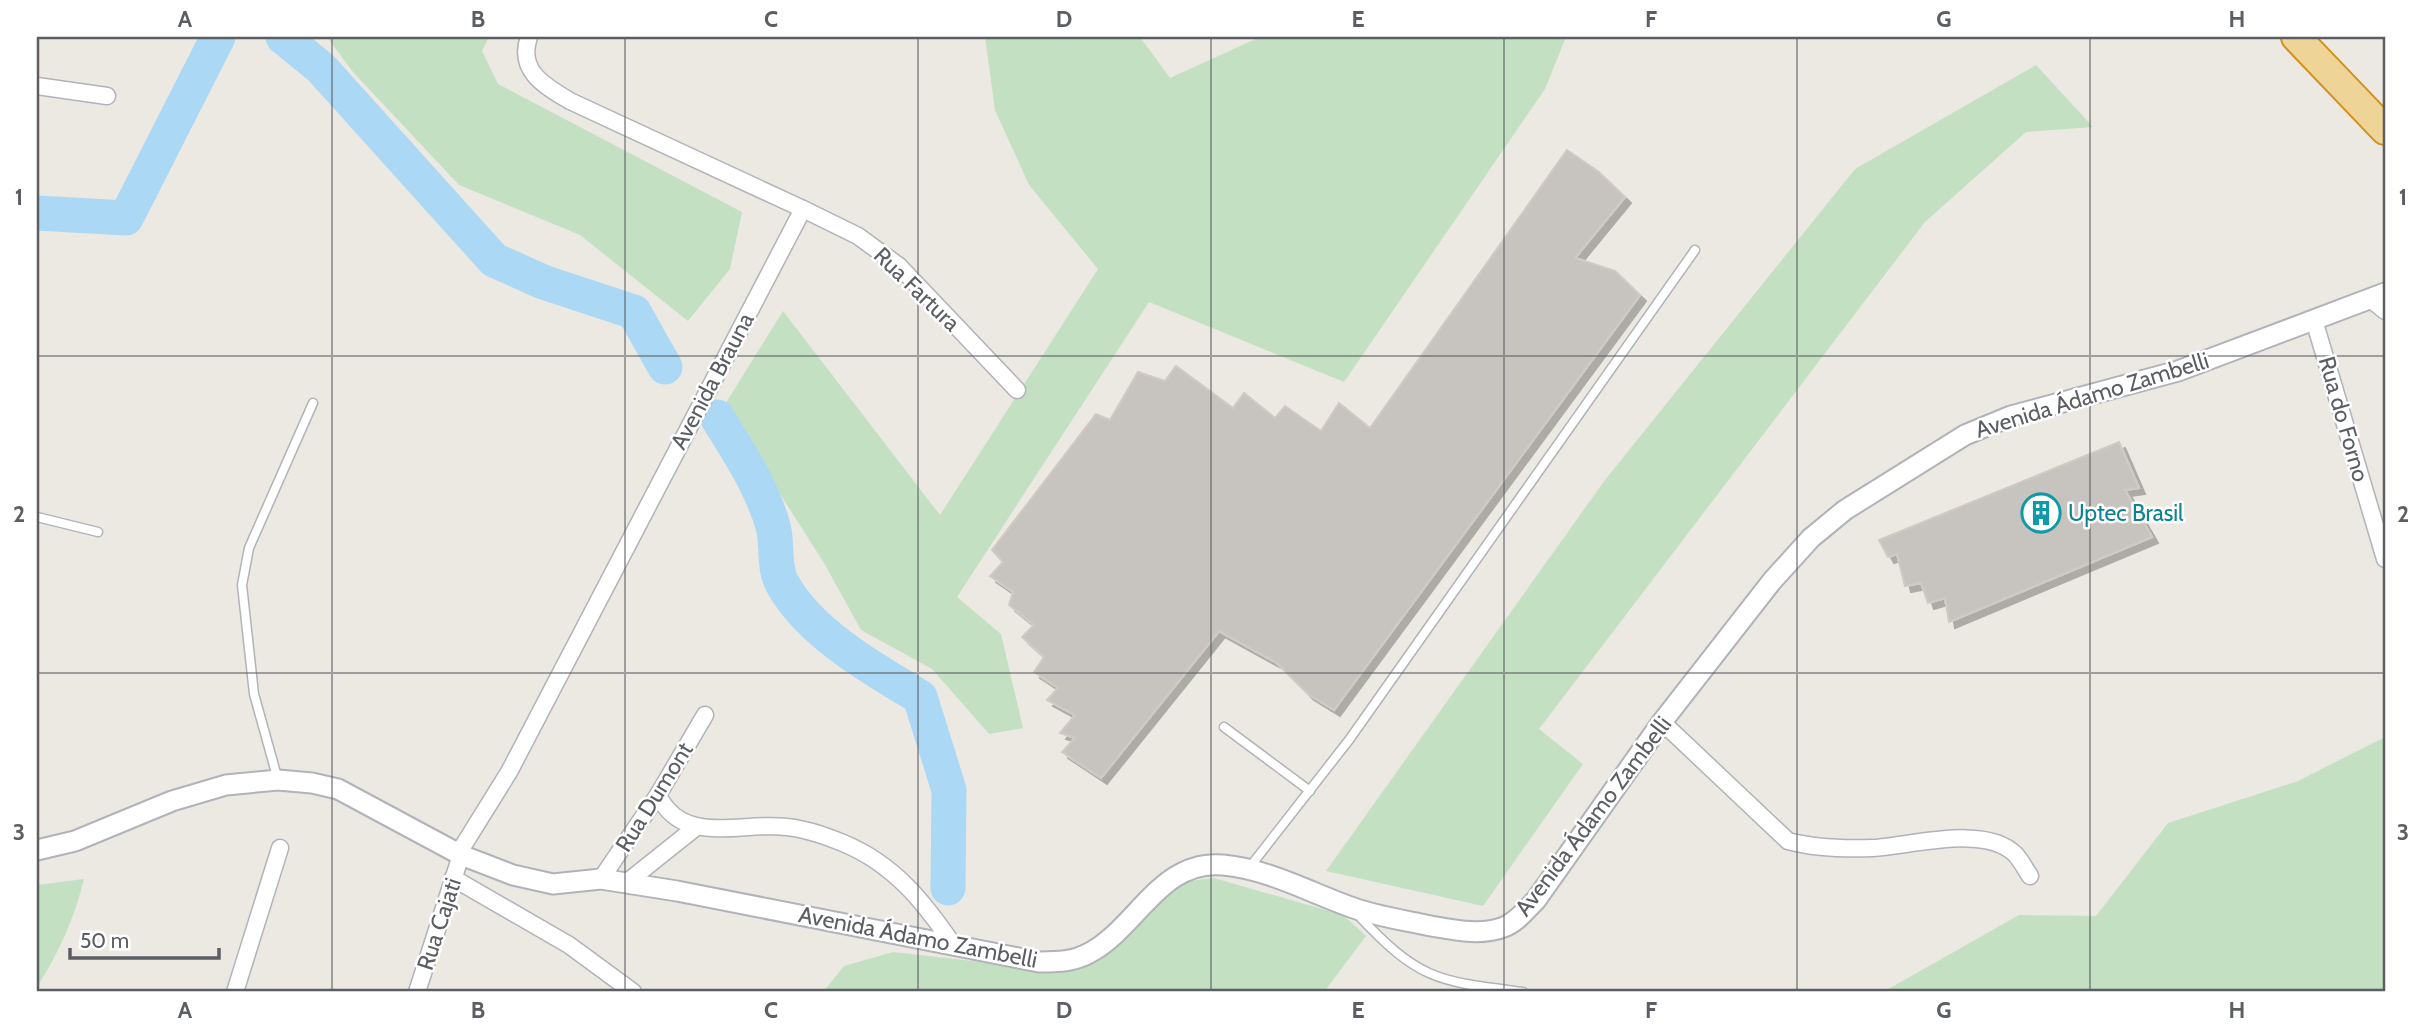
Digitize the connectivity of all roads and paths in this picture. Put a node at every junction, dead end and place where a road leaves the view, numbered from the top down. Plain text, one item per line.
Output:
1 (529, 37) edge
2 (2296, 37) edge
3 (37, 86) edge
4 (107, 96) dead end
5 (2385, 130) edge
6 (803, 209) junction
7 (1695, 250) dead end
8 (2377, 295) edge
9 (2385, 311) edge
10 (2314, 320) junction
11 (1017, 390) dead end
12 (313, 403) dead end
13 (37, 517) edge
14 (98, 532) dead end
15 (2385, 559) edge
16 (705, 715) dead end
17 (1662, 722) junction
18 (1224, 727) dead end
19 (278, 780) junction
20 (1310, 791) junction
21 (658, 795) junction
22 (695, 828) junction
23 (280, 848) dead end
24 (37, 850) edge
25 (460, 854) junction
26 (1249, 868) junction
27 (2030, 876) dead end
28 (453, 878) junction
29 (601, 879) junction
30 (626, 883) junction
31 (1351, 908) junction
32 (954, 946) junction
33 (234, 992) edge
34 (417, 992) edge
35 (633, 992) edge
36 (1523, 992) edge

1 - 6 street
2 - 5 highway
3 - 4 street
6 - 11 street, Rua Fartura
6 - 25 street, Avenida Brauna
7 - 20 lane
8 - 9 street
8 - 10 street, Avenida Ádamo Zambelli
10 - 15 street, Rua do Forno
10 - 17 street, Avenida Ádamo Zambelli
12 - 19 lane
13 - 14 lane
16 - 21 street, Rua Dumont
17 - 27 street
17 - 31 street, Avenida Ádamo Zambelli
18 - 20 lane
19 - 24 street, Avenida Ádamo Zambelli
19 - 25 street, Avenida Ádamo Zambelli
20 - 26 lane
21 - 22 street
21 - 29 street, Rua Dumont
22 - 30 street
22 - 32 street
23 - 33 street
25 - 28 street, Rua Cajati
25 - 29 street, Avenida Ádamo Zambelli
26 - 31 street, Avenida Ádamo Zambelli
26 - 32 street, Avenida Ádamo Zambelli
28 - 34 street, Rua Cajati
28 - 35 street
29 - 30 street, Avenida Ádamo Zambelli
30 - 32 street, Avenida Ádamo Zambelli
31 - 36 lane

